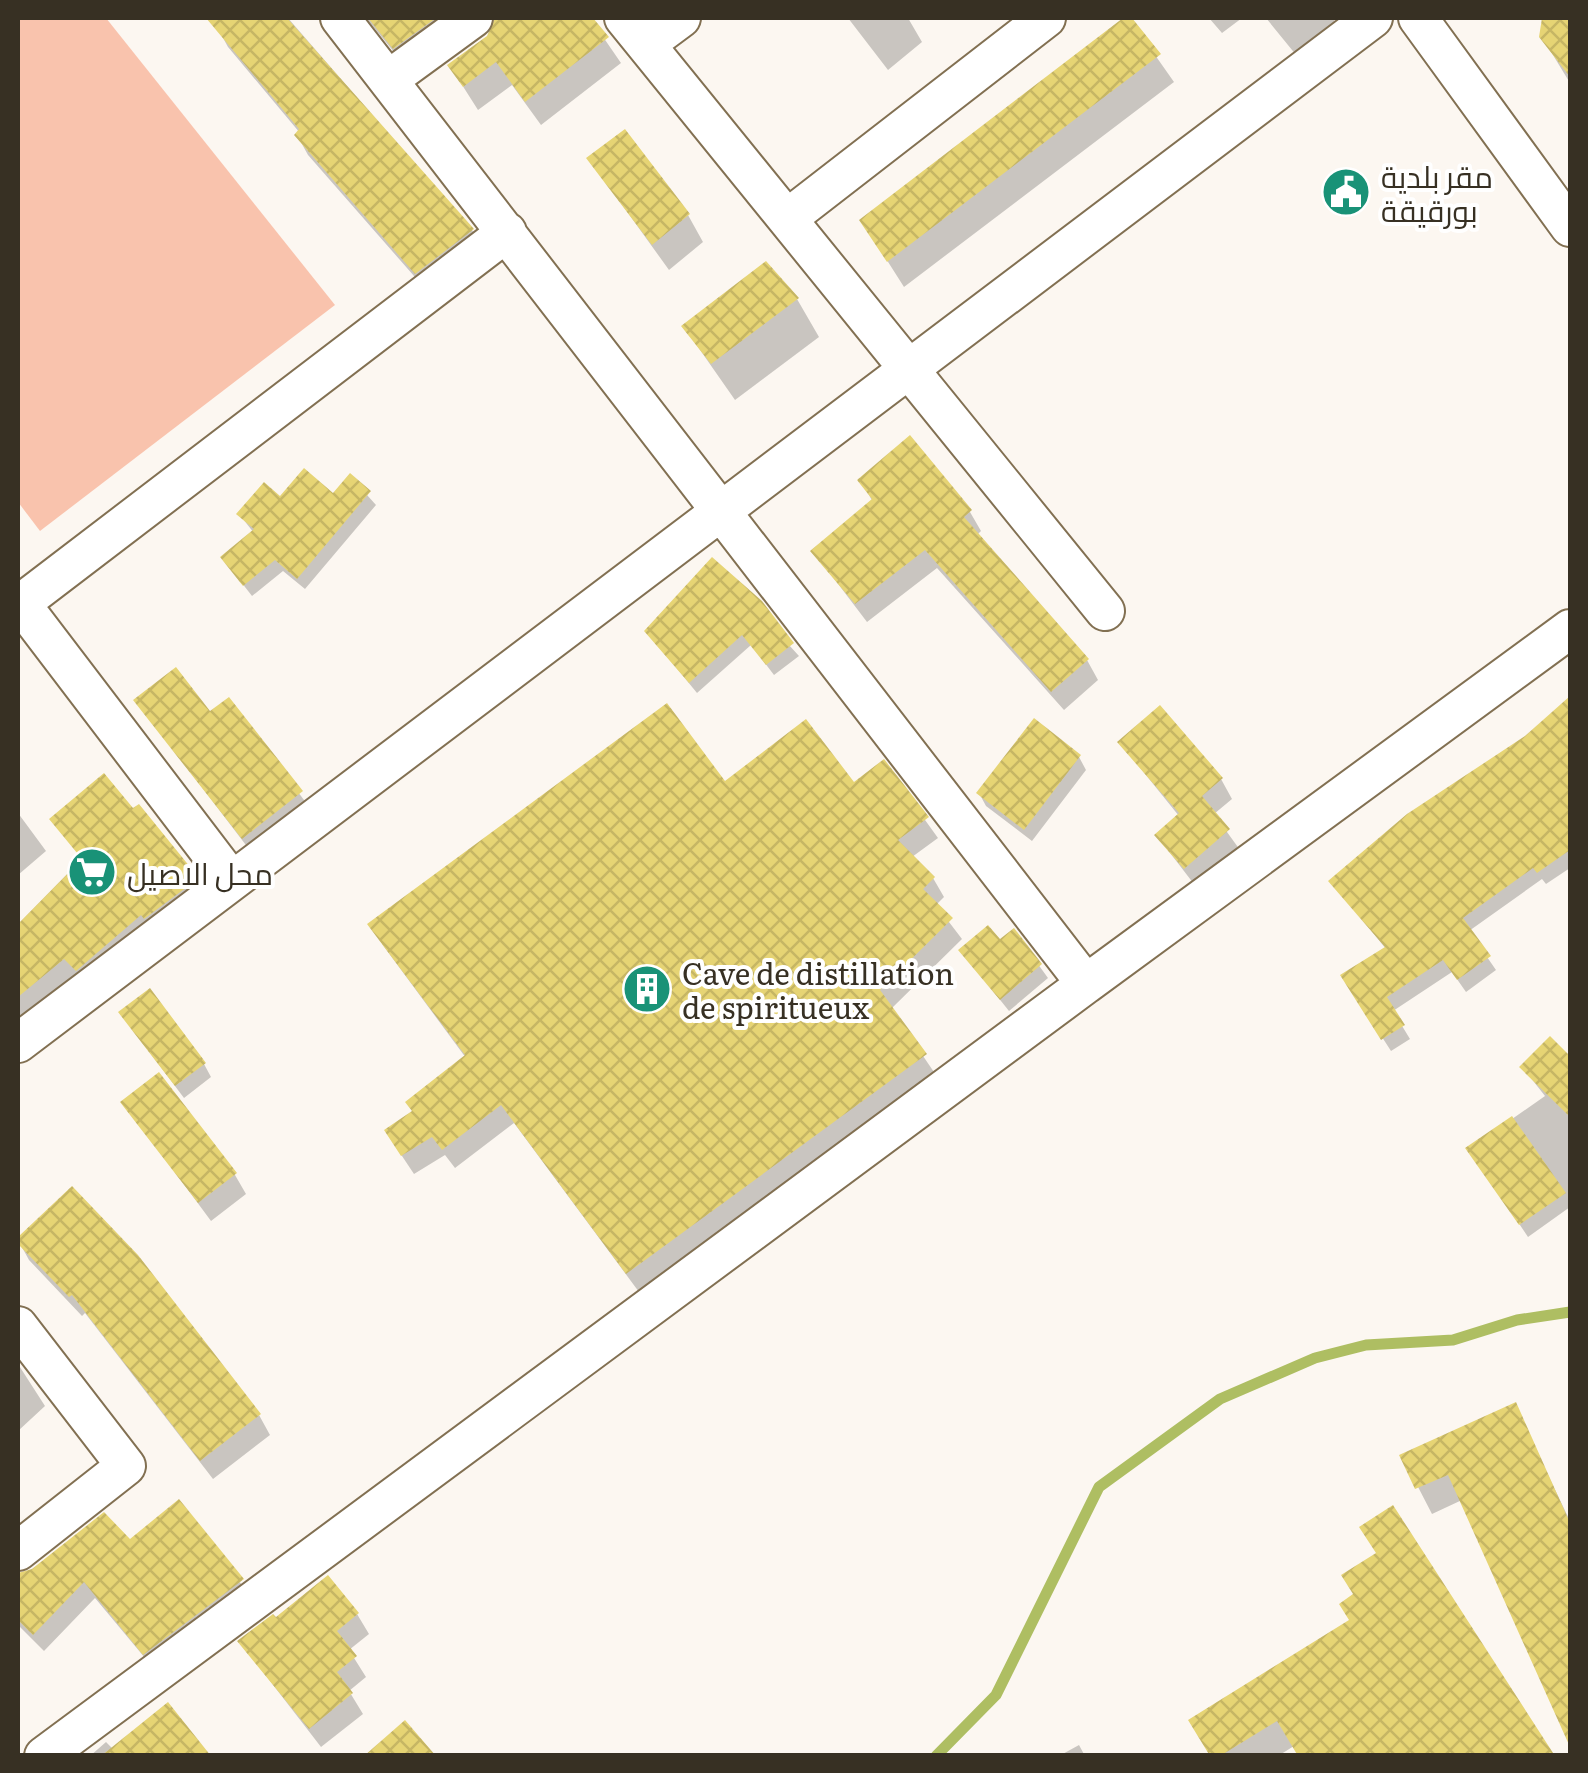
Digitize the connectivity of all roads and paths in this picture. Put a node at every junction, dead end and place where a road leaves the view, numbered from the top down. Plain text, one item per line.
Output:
1 (340, 18) edge
2 (473, 18) edge
3 (680, 18) edge
4 (1046, 18) edge
5 (1373, 18) edge
6 (1418, 18) edge
7 (635, 31) edge
8 (388, 80) junction
9 (788, 218) junction
10 (1570, 227) edge
11 (507, 232) junction
12 (911, 367) junction
13 (722, 510) junction
14 (19, 602) edge
15 (1105, 611) dead end
16 (1570, 628) edge
17 (232, 881) junction
18 (1086, 984) junction
19 (18, 1043) edge
20 (18, 1326) edge
21 (18, 1551) edge
22 (44, 1756) edge

1 - 8 street
2 - 8 street
3 - 7 street
4 - 9 street
5 - 12 street
6 - 10 street
7 - 9 street
8 - 11 street
9 - 12 street
11 - 13 street
11 - 14 street
12 - 13 street
12 - 15 street
13 - 17 street
13 - 18 street
14 - 17 street
16 - 18 street
17 - 19 street
18 - 22 street
20 - 21 street

